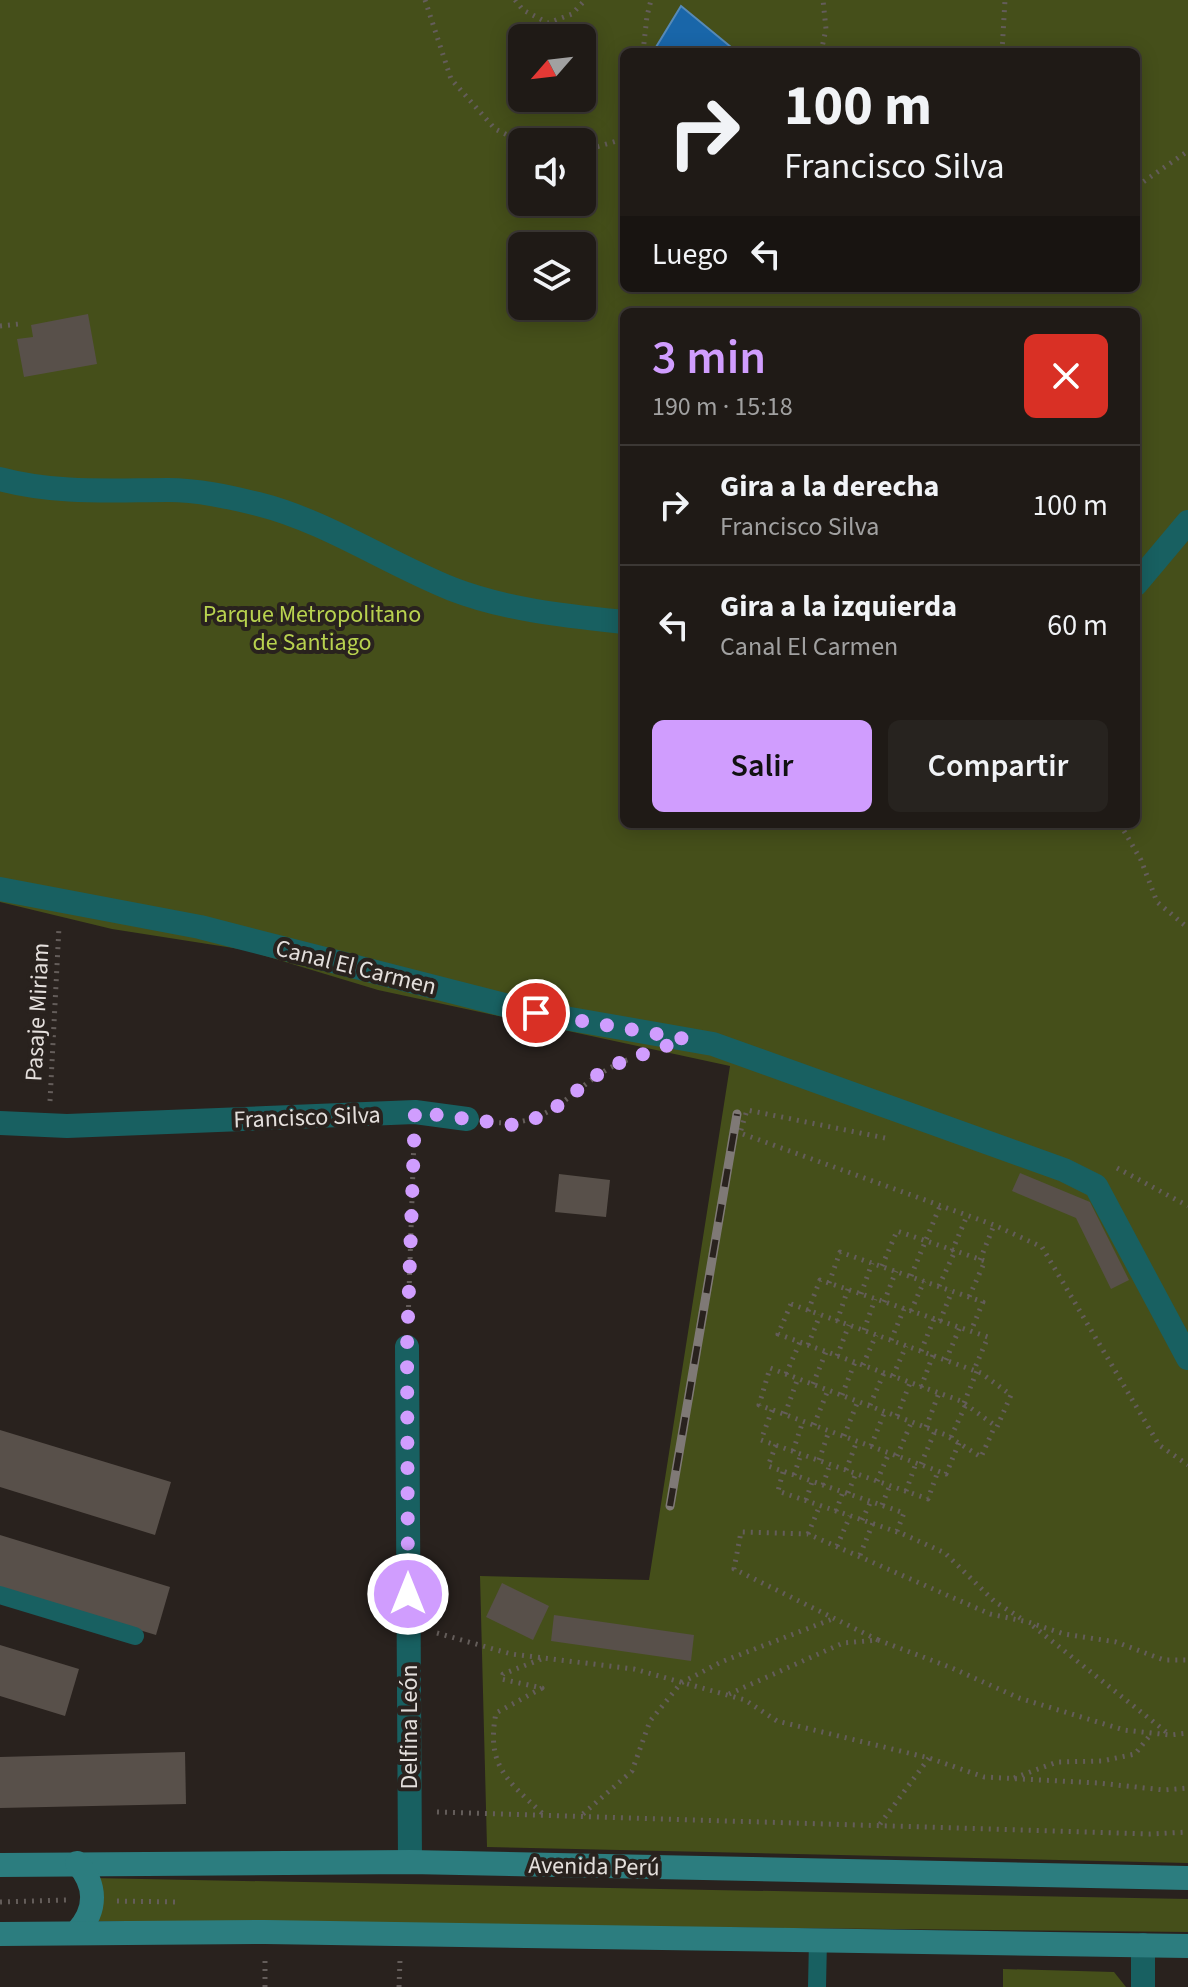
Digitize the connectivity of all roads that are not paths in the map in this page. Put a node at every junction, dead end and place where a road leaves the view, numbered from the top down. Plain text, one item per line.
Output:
1 (0, 479) edge
2 (1188, 522) edge
3 (1140, 579) edge
4 (620, 622) edge
5 (0, 889) edge
6 (467, 1119) road end
7 (0, 1123) edge
8 (407, 1347) road end
9 (1188, 1358) edge
10 (0, 1595) edge
11 (135, 1636) dead end
12 (410, 1862) junction
13 (77, 1863) junction
14 (0, 1865) edge
15 (1188, 1878) edge
16 (77, 1932) junction
17 (0, 1934) edge
18 (818, 1940) junction
19 (1143, 1945) junction
20 (1188, 1946) edge
21 (817, 1987) edge
22 (1143, 1987) edge

1 - 4 street
2 - 3 street
5 - 9 street, Canal El Carmen
6 - 7 street, Francisco Silva
8 - 12 street, Delfina León
10 - 11 lane
12 - 13 main road, Avenida Perú
12 - 15 main road, Avenida Perú
13 - 14 main road, Avenida Perú
13 - 16 main road
16 - 17 main road
16 - 18 main road
18 - 19 main road
18 - 21 lane
19 - 20 main road
19 - 22 street

